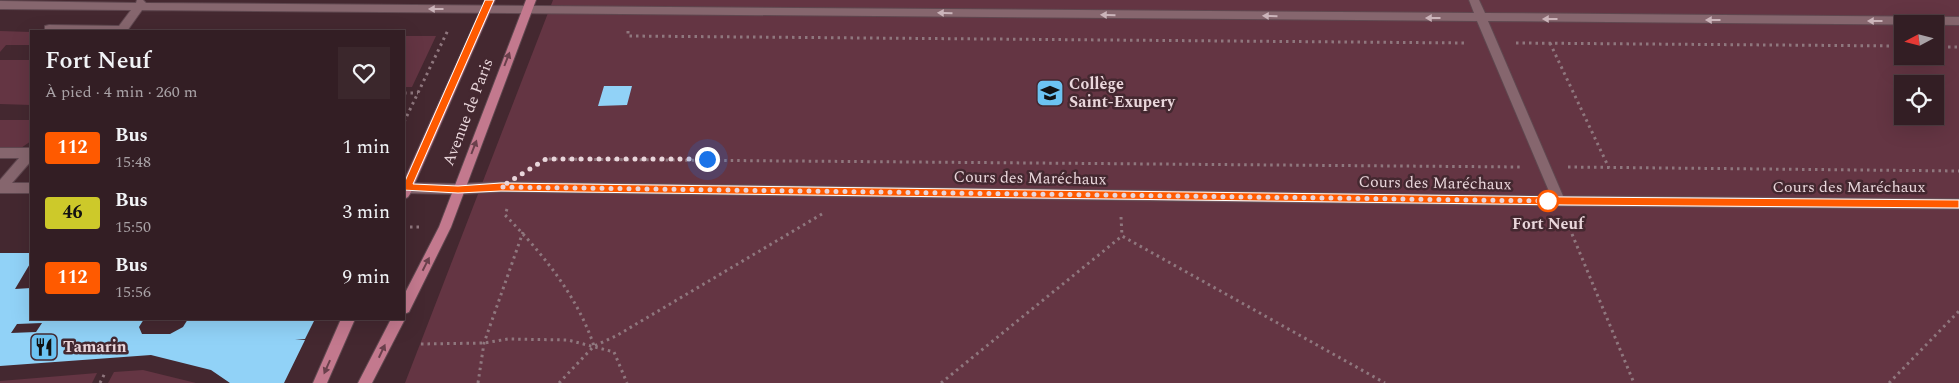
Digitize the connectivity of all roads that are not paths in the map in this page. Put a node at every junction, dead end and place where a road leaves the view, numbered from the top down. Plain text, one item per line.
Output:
1 (1474, 0) edge
2 (530, 3) edge
3 (141, 4) edge
4 (0, 5) edge
5 (487, 5) edge
6 (1481, 18) junction
7 (1959, 21) edge
8 (50, 29) dead end
9 (122, 30) edge
10 (0, 153) edge
11 (30, 153) edge
12 (30, 154) edge
13 (0, 188) edge
14 (30, 188) edge
15 (458, 189) junction
16 (405, 190) edge
17 (1559, 201) junction
18 (1959, 204) edge
19 (405, 306) edge
20 (348, 320) edge
21 (397, 320) edge
22 (320, 383) edge
23 (365, 383) edge

1 - 6 street
2 - 5 street
6 -> 2 street
15 -> 2 main road, Avenue de Paris
3 - 4 street
5 -> 3 street
3 - 9 street
5 - 16 main road, Avenue de Paris
7 -> 6 street
6 - 17 street
8 - 9 street
10 - 11 street
12 - 13 street
13 - 14 street
15 - 16 street, Cours des Maréchaux
15 - 17 street, Cours des Maréchaux
19 -> 15 main road, Avenue de Paris
17 - 18 street, Cours des Maréchaux
20 -> 22 main road
23 -> 21 main road

